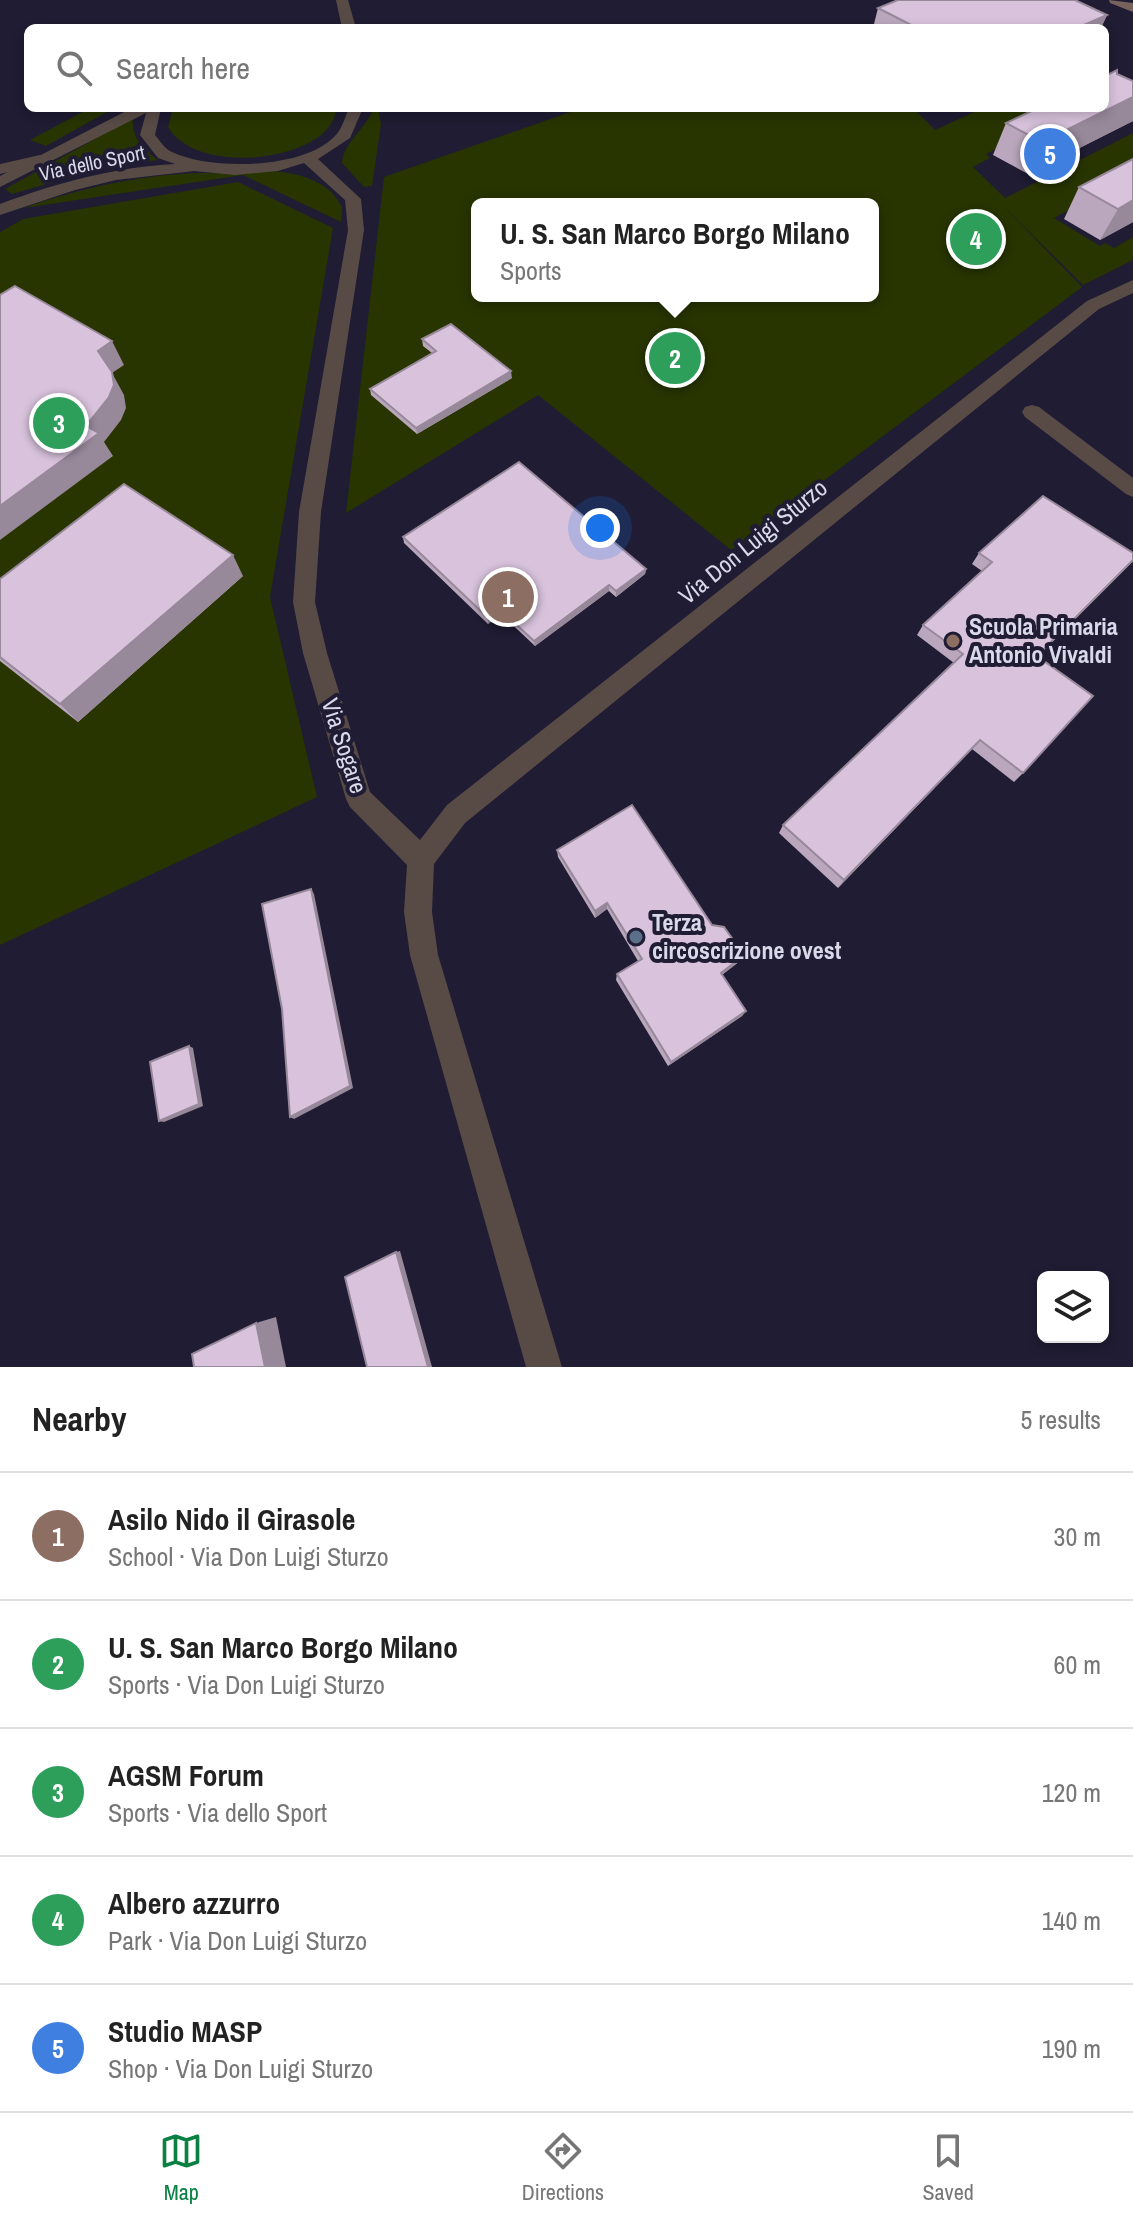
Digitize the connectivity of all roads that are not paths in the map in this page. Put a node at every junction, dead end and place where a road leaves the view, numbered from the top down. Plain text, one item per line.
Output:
1 (342, 0) edge
2 (1115, 0) edge
3 (1133, 8) edge
4 (348, 24) edge
5 (135, 112) edge
6 (152, 112) edge
7 (356, 112) edge
8 (307, 158) junction
9 (40, 160) junction
10 (196, 167) junction
11 (0, 169) edge
12 (0, 182) edge
13 (0, 210) edge
14 (1133, 286) edge
15 (1032, 412) dead end
16 (1133, 489) edge
17 (421, 860) junction
18 (544, 1367) edge

1 - 4 street
2 - 3 main road
5 - 9 street, Via dello Sport
6 - 10 street, Via dello Sport
7 - 8 street, Via dello Sport
8 - 10 street, Via dello Sport
8 - 17 street, Via Sogare
9 - 11 street
9 - 12 street, Via dello Sport
10 - 13 street, Via dello Sport
14 - 17 street, Via Don Luigi Sturzo
15 - 16 street
17 - 18 street

